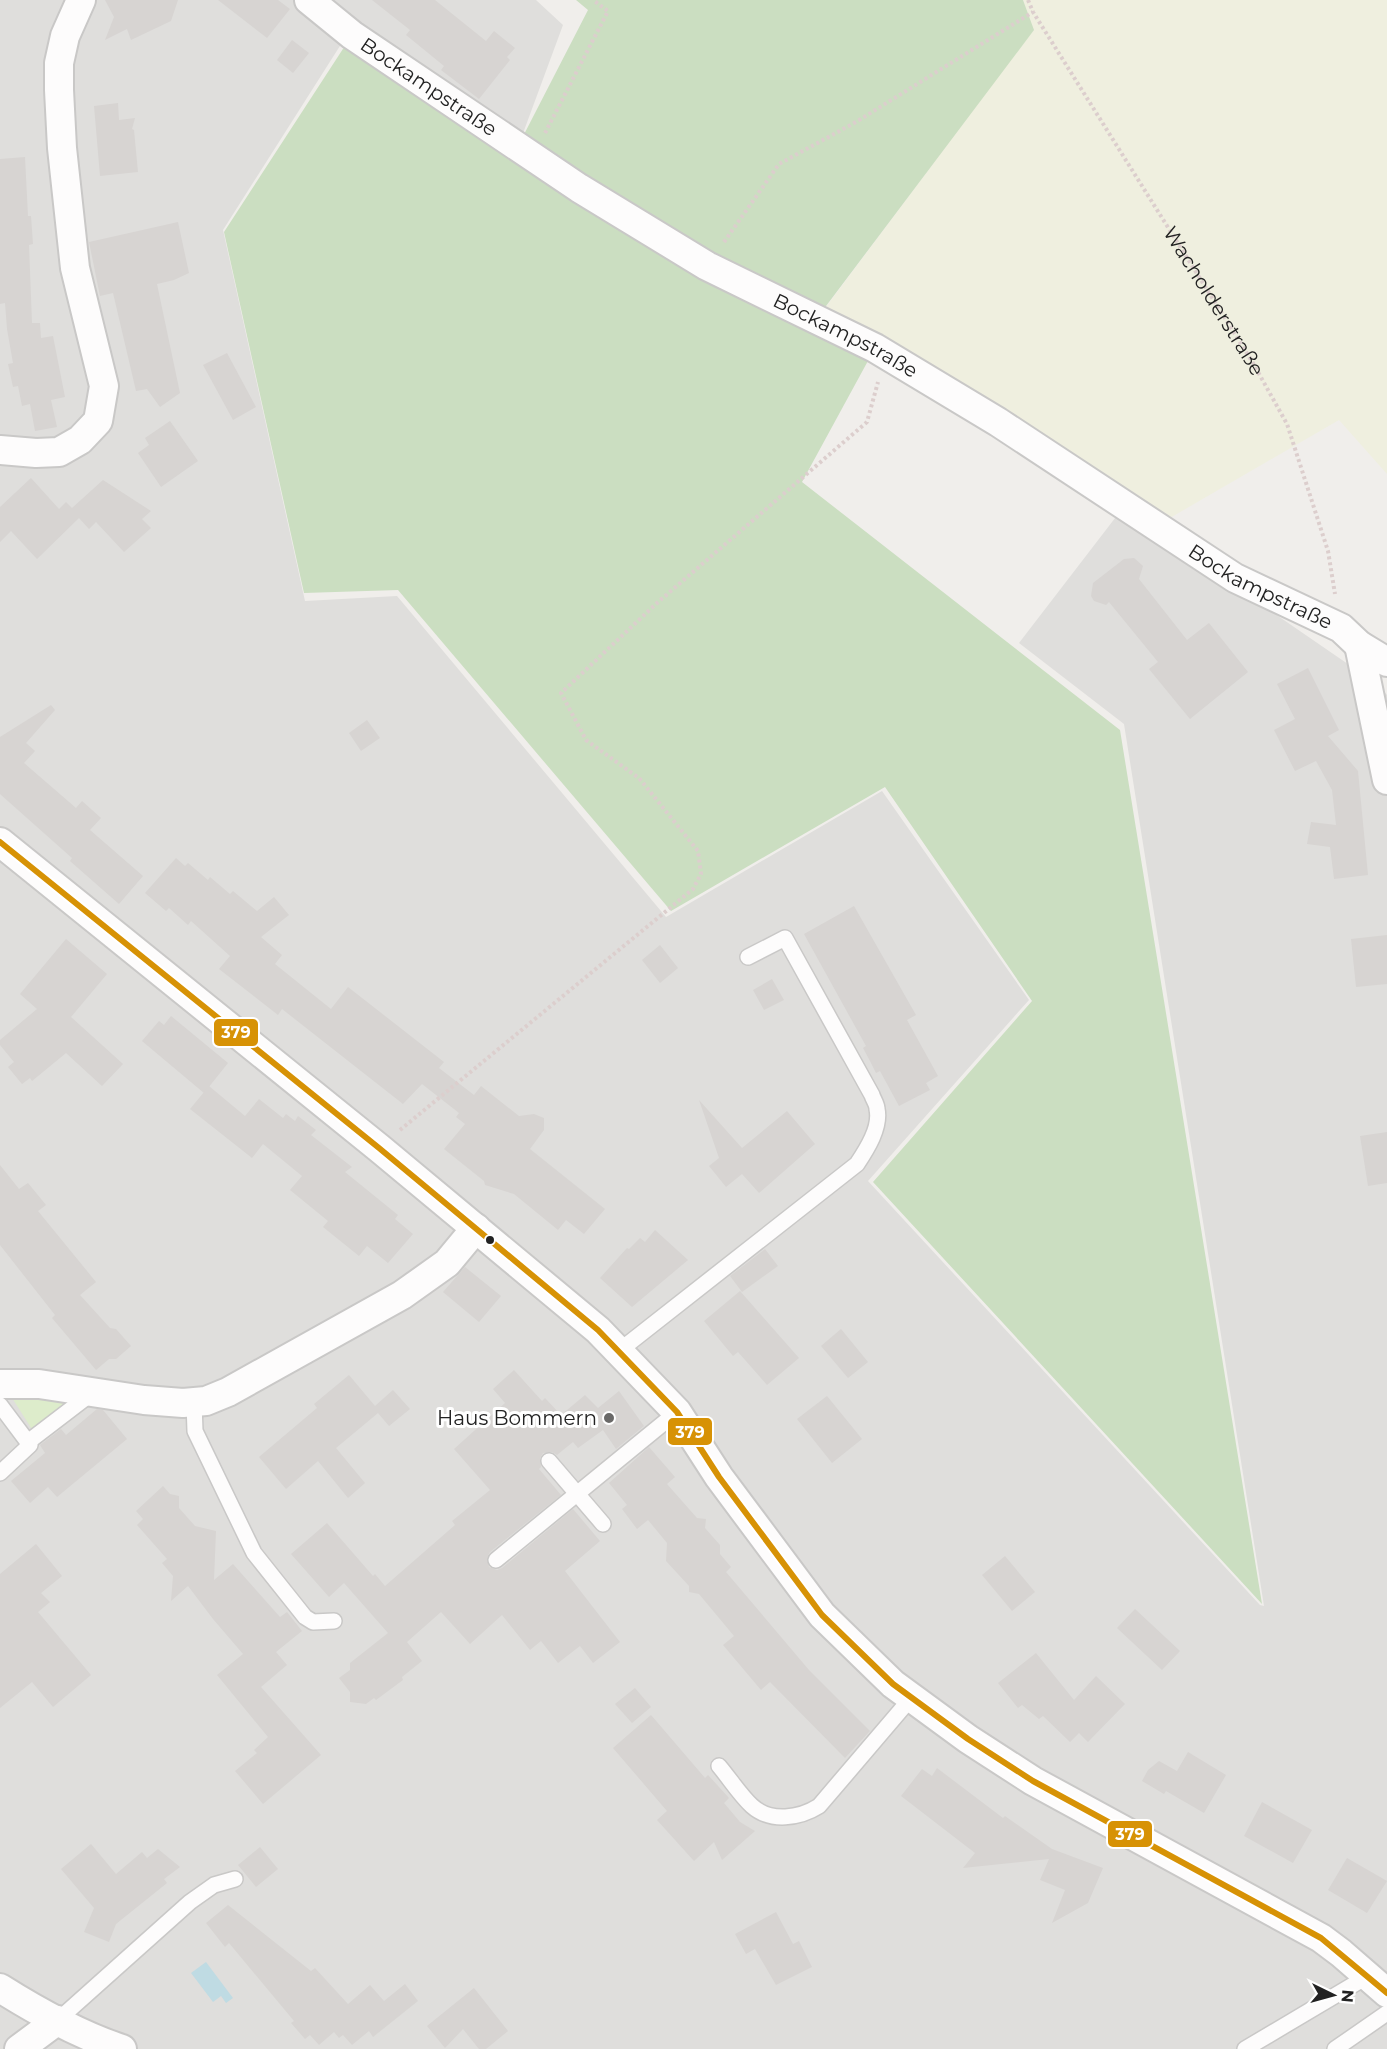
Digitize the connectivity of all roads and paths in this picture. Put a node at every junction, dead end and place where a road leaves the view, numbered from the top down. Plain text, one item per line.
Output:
1 (81, 0) edge
2 (309, 0) edge
3 (593, 0) edge
4 (1028, 0) edge
5 (1033, 12) junction
6 (532, 157) junction
7 (707, 266) junction
8 (887, 355) junction
9 (0, 450) edge
10 (1350, 636) junction
11 (1387, 662) edge
12 (1387, 780) edge
13 (0, 842) edge
14 (748, 957) dead end
15 (379, 1148) junction
16 (476, 1228) junction
17 (619, 1351) junction
18 (0, 1384) edge
19 (94, 1391) junction
20 (194, 1403) junction
21 (0, 1405) edge
22 (677, 1412) junction
23 (28, 1442) junction
24 (549, 1461) dead end
25 (0, 1473) edge
26 (577, 1494) junction
27 (603, 1524) dead end
28 (496, 1560) dead end
29 (334, 1621) dead end
30 (912, 1697) junction
31 (719, 1766) dead end
32 (235, 1879) dead end
33 (1378, 1984) edge
34 (0, 1988) edge
35 (1387, 2013) edge
36 (58, 2020) junction
37 (19, 2049) edge
38 (122, 2049) edge
39 (1245, 2049) edge
40 (1335, 2049) edge

1 - 9 street
2 - 6 street, Bockampstraße
3 - 6 path
4 - 5 path, Wacholderstraße
5 - 7 path
5 - 10 path, Wacholderstraße
6 - 7 street, Bockampstraße
7 - 8 street, Bockampstraße
8 - 10 street, Bockampstraße
8 - 15 path
10 - 11 street, Bockampstraße
10 - 12 street
13 - 15 street
14 - 17 lane
15 - 16 street
16 - 17 street
16 - 20 street
17 - 22 street
18 - 19 street
19 - 20 street
19 - 23 lane
20 - 29 lane
21 - 23 lane
22 - 26 lane
22 - 30 street
23 - 25 lane
24 - 26 lane
26 - 27 lane
26 - 28 lane
30 - 31 lane
30 - 33 street
32 - 36 lane
33 - 39 lane
34 - 36 street
35 - 40 lane
36 - 37 street
36 - 38 street

